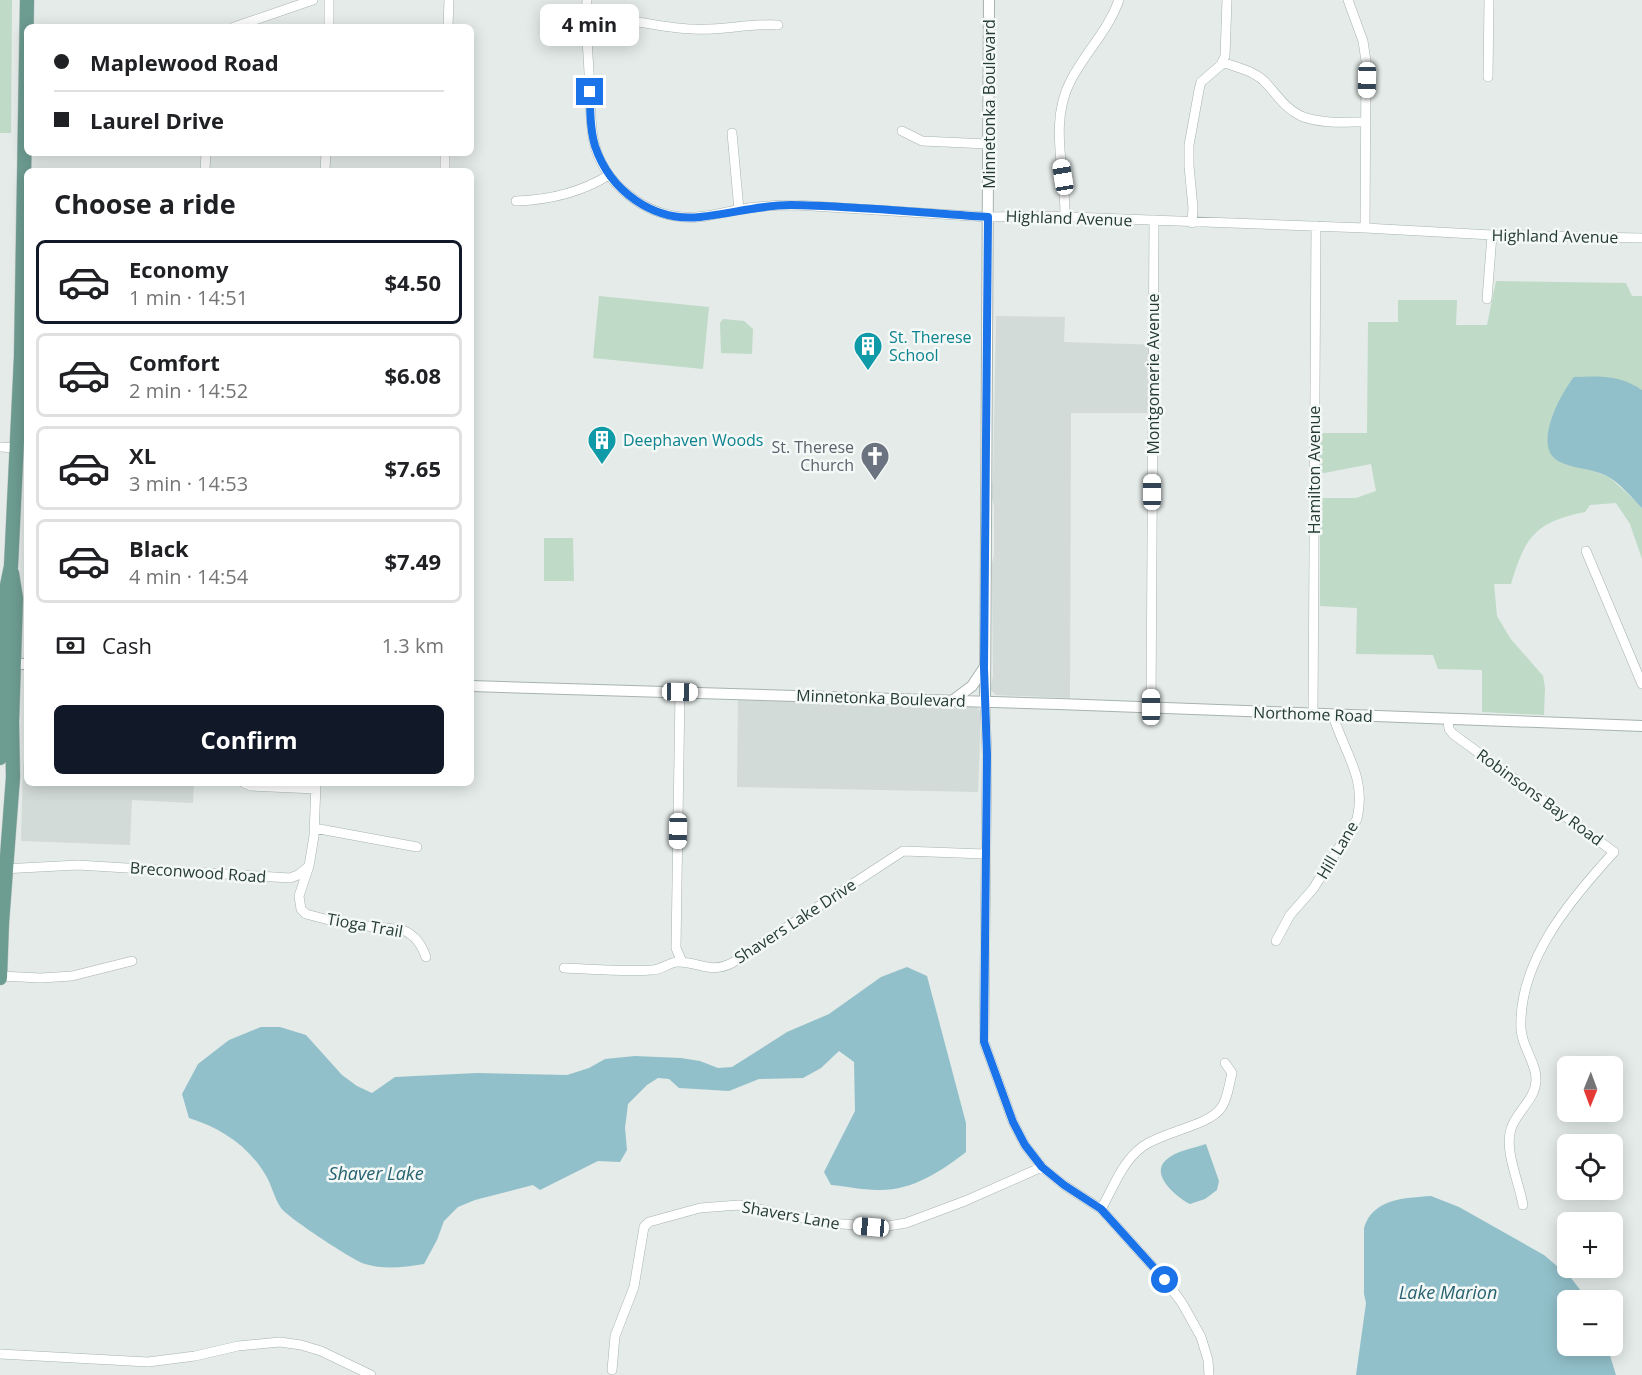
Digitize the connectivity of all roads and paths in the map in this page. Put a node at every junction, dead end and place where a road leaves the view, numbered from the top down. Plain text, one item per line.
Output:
1 (27, 0) edge
2 (313, 0) edge
3 (330, 0) edge
4 (449, 0) edge
5 (587, 0) edge
6 (989, 0) edge
7 (1119, 0) edge
8 (1227, 0) edge
9 (1348, 0) edge
10 (1489, 0) edge
11 (586, 18) junction
12 (27, 24) edge
13 (243, 24) edge
14 (329, 24) edge
15 (448, 24) edge
16 (778, 25) dead end
17 (1222, 62) junction
18 (1488, 77) dead end
19 (1366, 122) junction
20 (902, 131) dead end
21 (732, 133) dead end
22 (988, 144) junction
23 (609, 175) junction
24 (516, 201) dead end
25 (739, 210) junction
26 (988, 217) junction
27 (1065, 218) junction
28 (1154, 220) junction
29 (1192, 223) junction
30 (1316, 226) junction
31 (1365, 228) junction
32 (1492, 235) junction
33 (1642, 238) edge
34 (24, 253) edge
35 (1487, 299) dead end
36 (0, 447) edge
37 (17, 448) junction
38 (1586, 552) dead end
39 (11, 566) junction
40 (20, 664) edge
41 (984, 668) junction
42 (1642, 684) edge
43 (474, 686) edge
44 (680, 692) junction
45 (952, 701) junction
46 (985, 702) junction
47 (1151, 707) junction
48 (1313, 714) junction
49 (1333, 715) junction
50 (1448, 720) junction
51 (1642, 726) edge
52 (0, 758) edge
53 (251, 786) edge
54 (316, 786) edge
55 (314, 828) junction
56 (417, 847) dead end
57 (985, 854) junction
58 (309, 866) junction
59 (2, 874) edge
60 (290, 878) junction
61 (299, 896) junction
62 (1276, 941) dead end
63 (426, 957) dead end
64 (132, 961) dead end
65 (682, 962) junction
66 (564, 968) dead end
67 (0, 977) edge
68 (1225, 1063) dead end
69 (1042, 1167) junction
70 (1523, 1204) dead end
71 (1101, 1209) junction
72 (0, 1354) edge
73 (612, 1370) dead end
74 (371, 1375) edge
75 (1209, 1375) edge

1 - 12 main road
2 - 13 street
3 - 14 street
4 - 15 street
5 - 11 street, Highland Avenue
6 - 22 street, Minnetonka Boulevard
7 - 27 street
8 - 17 street
9 - 19 street
10 - 18 street
11 - 16 street
11 - 23 street, Highland Avenue
17 - 19 street
17 - 29 street
19 - 31 street
20 - 22 street
21 - 25 street
22 - 26 street, Minnetonka Boulevard
23 - 24 street
23 - 25 street, Highland Avenue
25 - 26 street, Highland Avenue
26 - 27 street, Highland Avenue
26 - 41 street, Minnetonka Boulevard
27 - 28 street, Highland Avenue
28 - 29 street, Highland Avenue
28 - 47 street, Montgomerie Avenue
29 - 30 street, Highland Avenue
30 - 31 street, Highland Avenue
30 - 48 street, Hamilton Avenue
31 - 32 street, Highland Avenue
32 - 33 street, Highland Avenue
32 - 35 street
34 - 37 main road
36 - 37 street
37 - 39 main road
38 - 42 street
39 - 40 main road
39 - 52 main road
40 - 59 main road
41 - 45 street
41 - 46 street, Minnetonka Boulevard
43 - 44 street, Minnetonka Boulevard
44 - 45 street, Minnetonka Boulevard
44 - 65 street
45 - 46 street, Minnetonka Boulevard
46 - 47 street, Northome Road
46 - 57 street
47 - 48 street, Northome Road
48 - 49 street, Northome Road
49 - 50 street, Northome Road
49 - 62 street, Hill Lane
50 - 51 street, Northome Road
50 - 70 street, Robinsons Bay Road
53 - 54 street
54 - 55 street
55 - 56 street
55 - 58 street
57 - 65 street, Shavers Lake Drive
57 - 69 street
58 - 60 street, Breconwood Road
58 - 61 street
59 - 60 street, Breconwood Road
59 - 67 main road
60 - 61 street
61 - 63 street, Tioga Trail
64 - 67 street
65 - 66 street, Shavers Lake Drive
68 - 71 street
69 - 71 street
69 - 73 street, Shavers Lane
71 - 75 street
72 - 74 street

